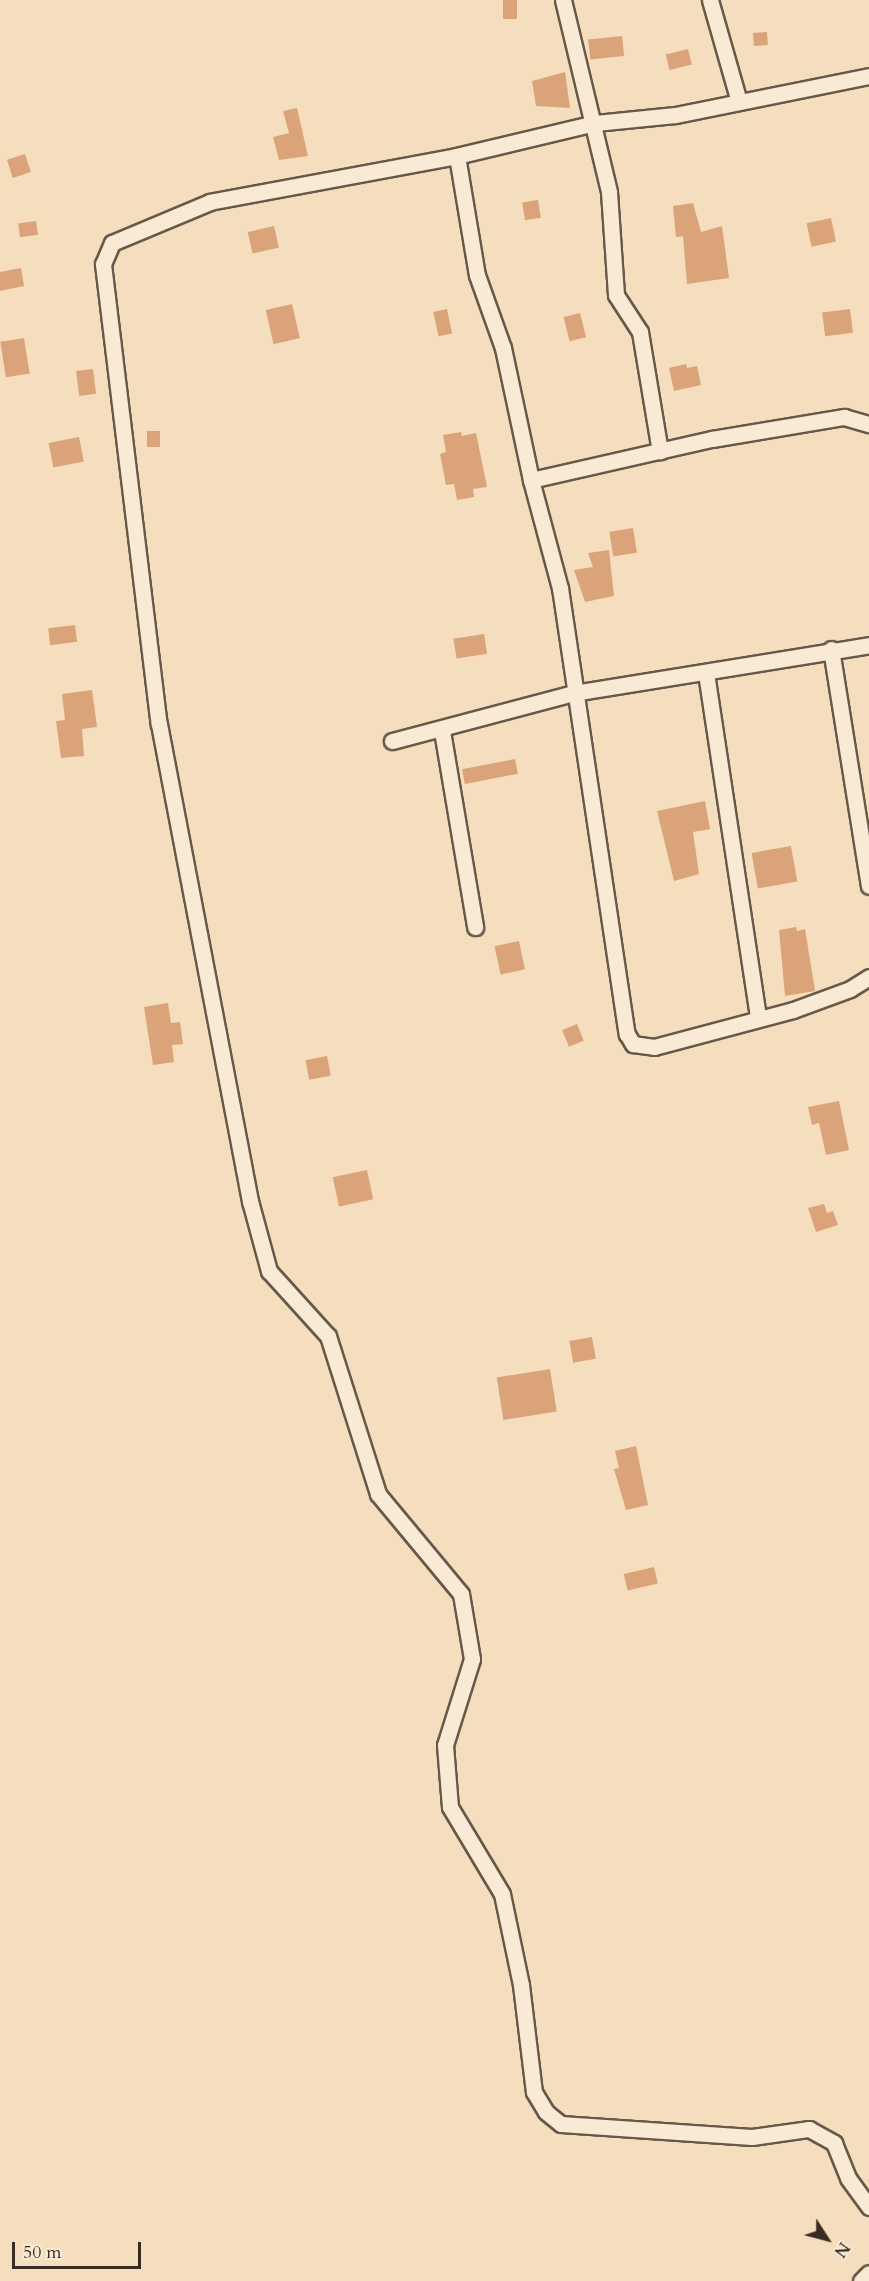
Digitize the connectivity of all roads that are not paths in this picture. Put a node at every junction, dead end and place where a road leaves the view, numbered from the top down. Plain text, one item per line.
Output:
1 (563, 0) edge
2 (710, 0) edge
3 (869, 76) edge
4 (739, 102) junction
5 (595, 123) junction
6 (457, 156) junction
7 (869, 424) edge
8 (660, 451) junction
9 (531, 480) junction
10 (869, 645) edge
11 (831, 649) junction
12 (706, 673) junction
13 (574, 693) junction
14 (442, 731) junction
15 (392, 741) dead end
16 (869, 886) edge
17 (475, 927) dead end
18 (869, 977) edge
19 (758, 1017) junction
20 (869, 2207) edge
21 (869, 2272) edge
22 (861, 2281) edge

1 - 5 street
2 - 4 street
3 - 4 street
4 - 5 street
5 - 6 street
5 - 8 street
6 - 9 street
6 - 20 street
7 - 8 street
8 - 9 street
9 - 13 street
10 - 11 street
11 - 12 street
11 - 16 street
12 - 13 street
12 - 19 street
13 - 14 street
13 - 19 street
14 - 15 street
14 - 17 street
18 - 19 street
21 - 22 street

